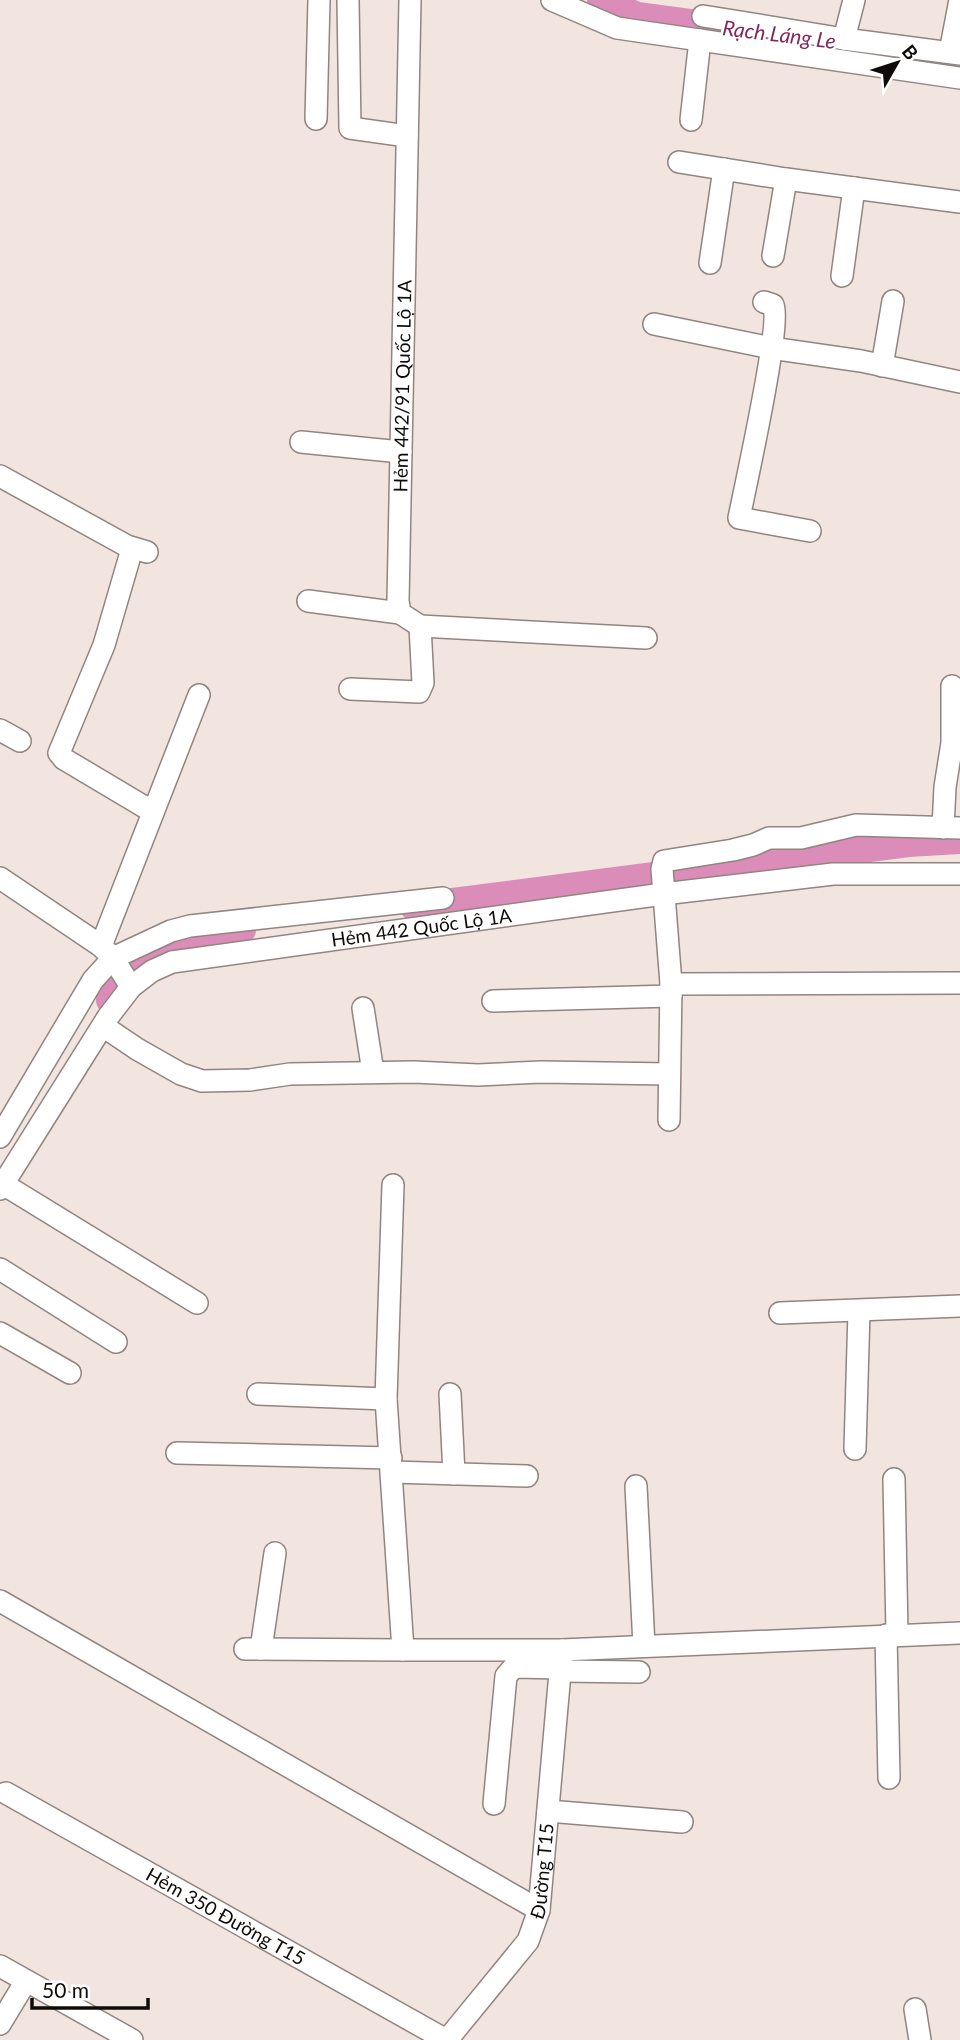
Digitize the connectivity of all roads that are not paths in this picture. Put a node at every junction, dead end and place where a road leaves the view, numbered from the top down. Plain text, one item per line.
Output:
1 (320, 0) edge
2 (348, 0) edge
3 (410, 0) edge
4 (552, 0) edge
5 (854, 0) edge
6 (960, 0) edge
7 (703, 16) dead end
8 (844, 39) junction
9 (700, 40) junction
10 (955, 53) edge
11 (960, 78) edge
12 (316, 120) dead end
13 (691, 120) dead end
14 (407, 136) junction
15 (679, 162) dead end
16 (724, 169) junction
17 (786, 179) junction
18 (854, 188) junction
19 (960, 202) edge
20 (773, 256) dead end
21 (710, 263) dead end
22 (842, 276) dead end
23 (893, 301) dead end
24 (764, 302) dead end
25 (654, 324) dead end
26 (771, 348) junction
27 (882, 366) junction
28 (960, 382) edge
29 (301, 442) dead end
30 (401, 452) junction
31 (0, 476) edge
32 (810, 531) dead end
33 (308, 601) dead end
34 (400, 613) junction
35 (420, 626) junction
36 (646, 638) dead end
37 (953, 686) dead end
38 (350, 689) dead end
39 (199, 695) dead end
40 (0, 730) edge
41 (20, 741) dead end
42 (153, 812) junction
43 (951, 828) edge
44 (960, 874) edge
45 (0, 878) edge
46 (663, 885) junction
47 (443, 898) dead end
48 (119, 969) junction
49 (960, 983) edge
50 (671, 990) junction
51 (492, 1001) dead end
52 (363, 1009) dead end
53 (103, 1026) junction
54 (373, 1072) junction
55 (669, 1074) junction
56 (669, 1120) dead end
57 (0, 1137) edge
58 (393, 1185) dead end
59 (2, 1186) edge
60 (0, 1269) edge
61 (197, 1303) dead end
62 (960, 1306) edge
63 (859, 1311) junction
64 (780, 1313) dead end
65 (0, 1333) edge
66 (116, 1342) dead end
67 (70, 1373) dead end
68 (258, 1394) dead end
69 (450, 1394) dead end
70 (386, 1398) junction
71 (855, 1449) dead end
72 (177, 1453) dead end
73 (391, 1465) junction
74 (454, 1474) junction
75 (527, 1476) dead end
76 (894, 1479) dead end
77 (636, 1486) dead end
78 (275, 1553) dead end
79 (0, 1601) edge
80 (960, 1633) edge
81 (891, 1635) junction
82 (644, 1646) junction
83 (403, 1650) junction
84 (561, 1663) junction
85 (639, 1672) dead end
86 (889, 1778) dead end
87 (6, 1793) dead end
88 (494, 1804) dead end
89 (548, 1811) junction
90 (682, 1822) dead end
91 (539, 1910) junction
92 (0, 1966) edge
93 (26, 1981) junction
94 (915, 2009) dead end
95 (0, 2024) edge
96 (132, 2040) edge
97 (447, 2040) edge
98 (920, 2040) edge

1 - 12 street
2 - 14 street
3 - 14 street, Hẻm 442/91 Quốc Lộ 1A
4 - 9 street
5 - 8 street
6 - 10 street
7 - 8 street
8 - 10 street
9 - 11 street
9 - 13 street
14 - 30 street, Hẻm 442/91 Quốc Lộ 1A
15 - 16 street
16 - 17 street
16 - 21 street
17 - 18 street
17 - 20 street
18 - 19 street
18 - 22 street
23 - 27 street
24 - 26 street
25 - 26 street
26 - 27 street
26 - 32 street
27 - 28 street
29 - 30 street
30 - 34 street, Hẻm 442/91 Quốc Lộ 1A
31 - 42 street
33 - 34 street
34 - 35 street
35 - 36 street
35 - 38 street
37 - 43 street
39 - 42 street
40 - 41 street
42 - 48 street
43 - 46 street
44 - 46 street, Hẻm 442 Quốc Lộ 1A
45 - 48 street
46 - 48 street, Hẻm 442 Quốc Lộ 1A
46 - 50 street
47 - 48 street
48 - 53 street, Hẻm 442 Quốc Lộ 1A
48 - 57 street
49 - 50 street
50 - 51 street
50 - 55 street
52 - 54 street
53 - 54 street
53 - 59 street, Hẻm 442 Quốc Lộ 1A
54 - 55 street
55 - 56 street
58 - 70 street
59 - 61 street
60 - 66 street
62 - 63 street
63 - 64 street
63 - 71 street
65 - 67 street
68 - 70 street
69 - 74 street
70 - 73 street
72 - 73 street
73 - 74 street
73 - 83 street
74 - 75 street
76 - 81 street
77 - 82 street
78 - 83 street
79 - 91 street
80 - 81 street
81 - 82 street
81 - 86 street
82 - 84 street
83 - 84 street
84 - 85 street
84 - 88 street
84 - 89 street, Đường T15
87 - 97 street, Hẻm 350 Đường T15
89 - 90 street
89 - 91 street, Đường T15
91 - 97 street, Đường T15
92 - 93 street
93 - 95 street
93 - 96 street
94 - 98 street

